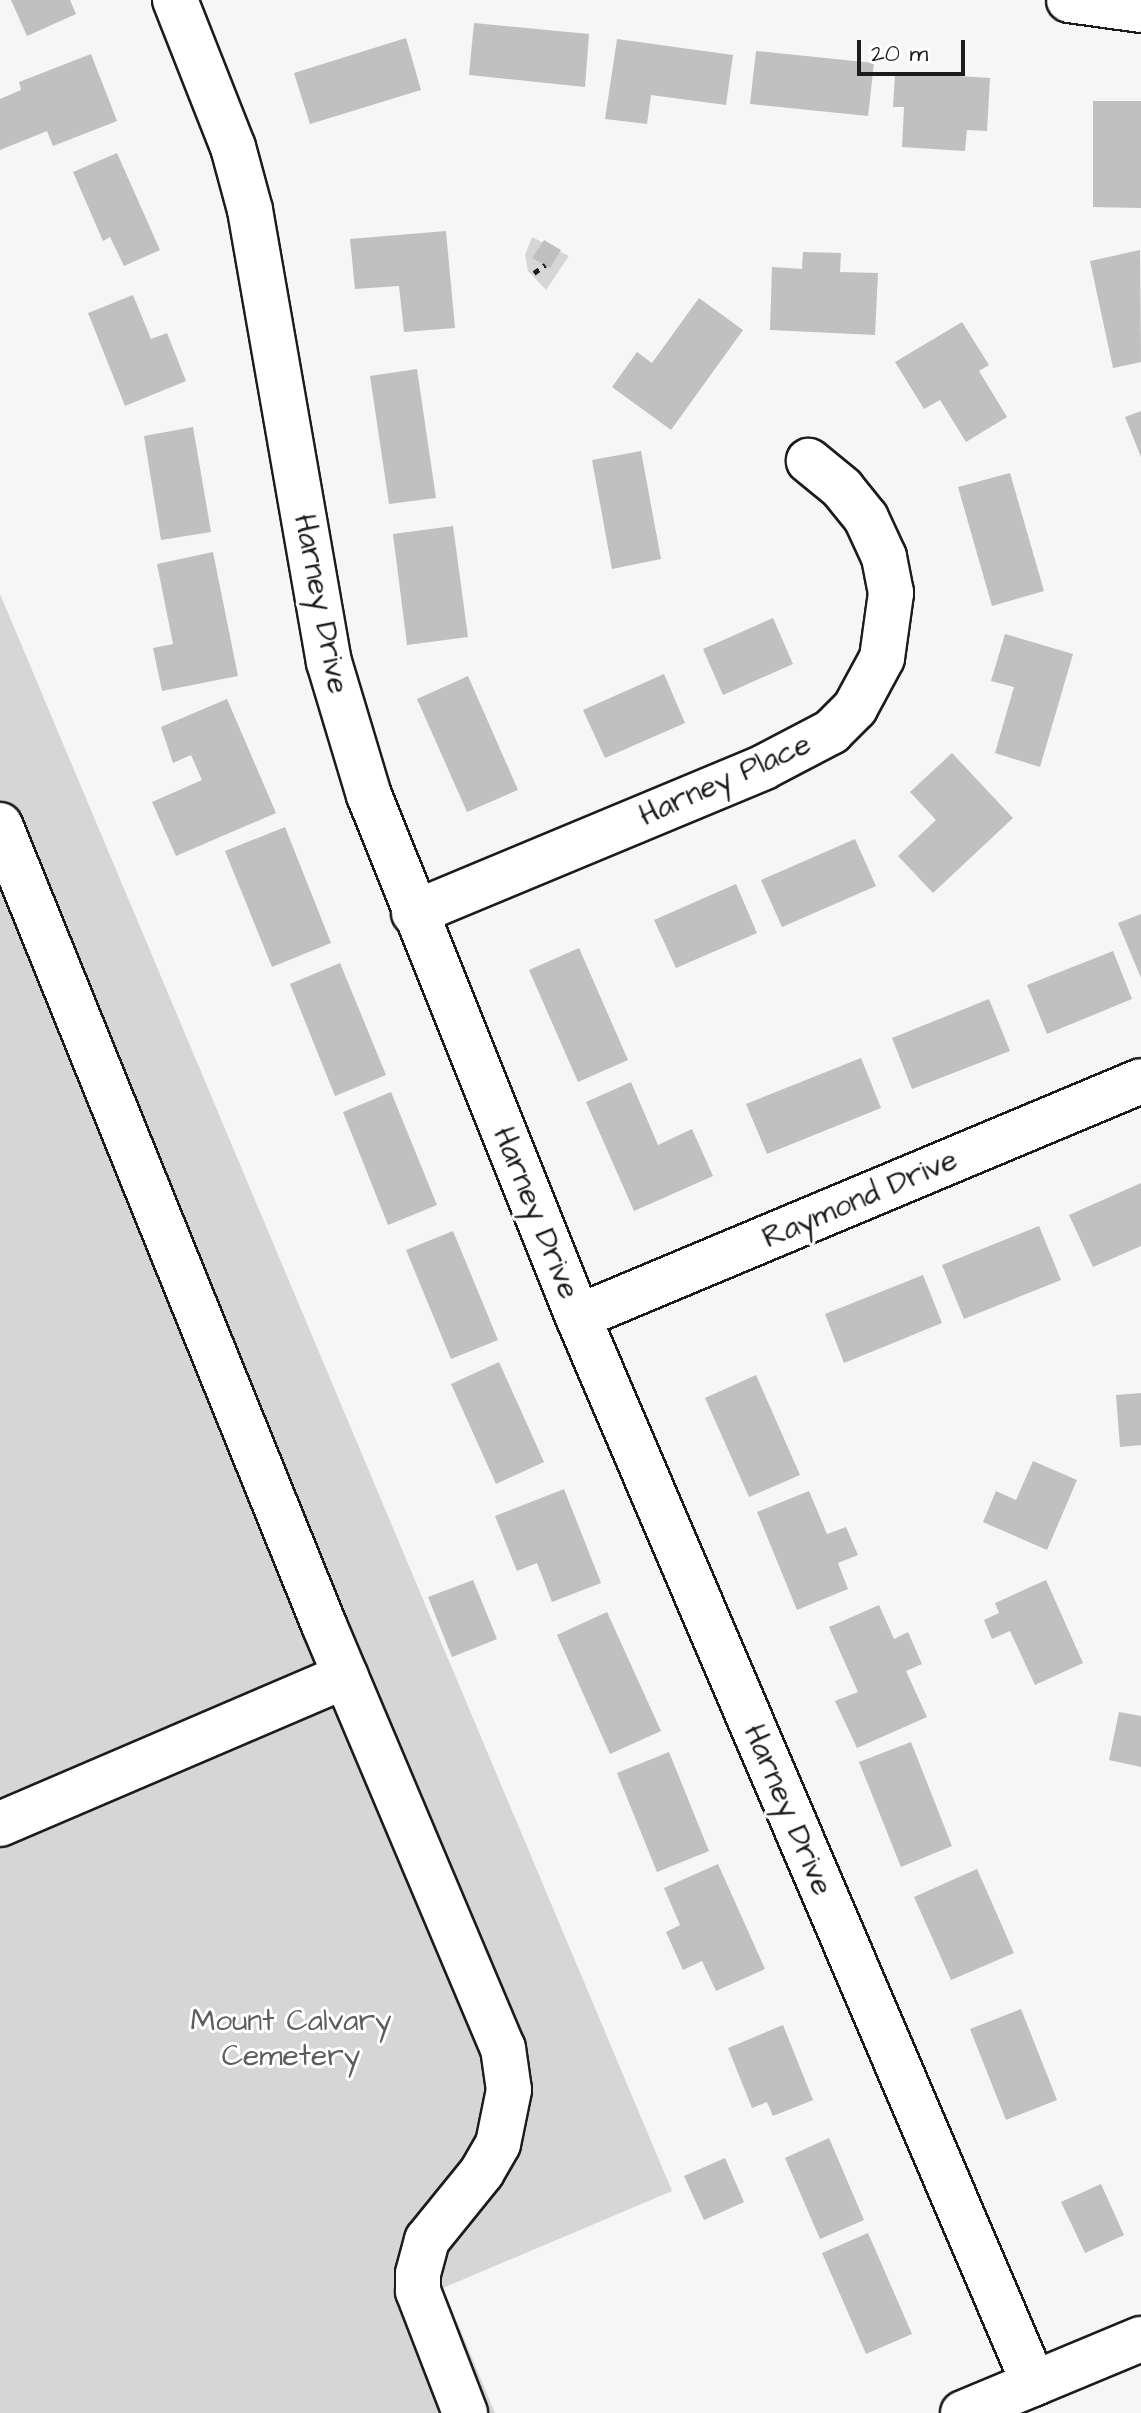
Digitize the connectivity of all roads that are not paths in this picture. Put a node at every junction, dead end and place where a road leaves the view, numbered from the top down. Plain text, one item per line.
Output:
1 (176, 0) edge
2 (1069, 0) edge
3 (1141, 10) edge
4 (809, 461) dead end
5 (0, 825) edge
6 (414, 913) junction
7 (1141, 1081) edge
8 (578, 1317) junction
9 (346, 1676) junction
10 (0, 1824) edge
11 (1141, 2339) edge
12 (1034, 2384) junction
13 (465, 2413) edge
14 (963, 2413) edge

1 - 6 street, Harney Drive
2 - 3 street
4 - 6 street, Harney Place
5 - 9 street
6 - 8 street, Harney Drive
7 - 8 street, Raymond Drive
8 - 12 street, Harney Drive
9 - 10 street
9 - 13 street
11 - 12 street
12 - 14 street

